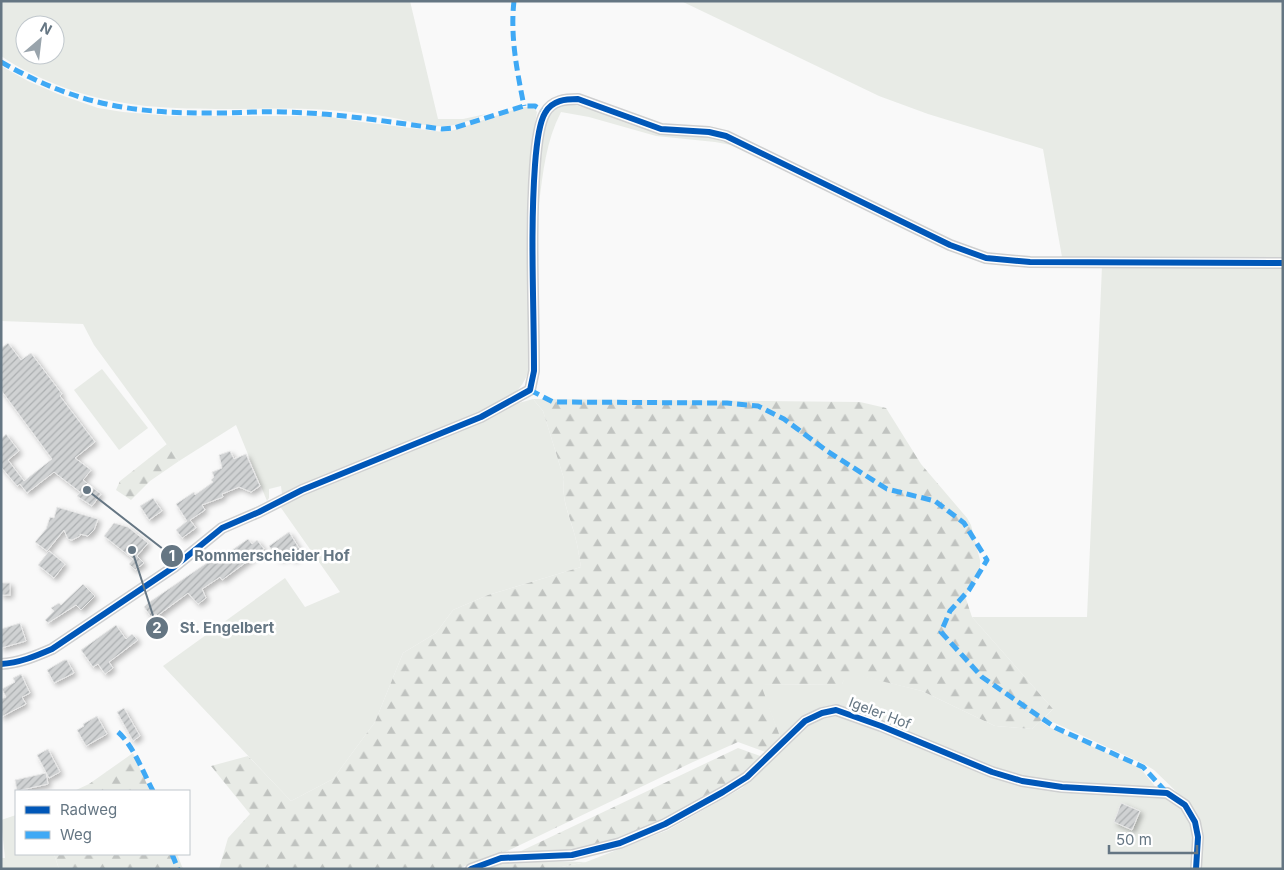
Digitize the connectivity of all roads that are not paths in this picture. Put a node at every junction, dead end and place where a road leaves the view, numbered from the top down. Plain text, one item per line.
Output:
1 (1283, 263) edge
2 (1, 664) edge
3 (471, 869) edge
4 (1196, 869) edge

1 - 2 street
3 - 4 street, Igeler Hof

